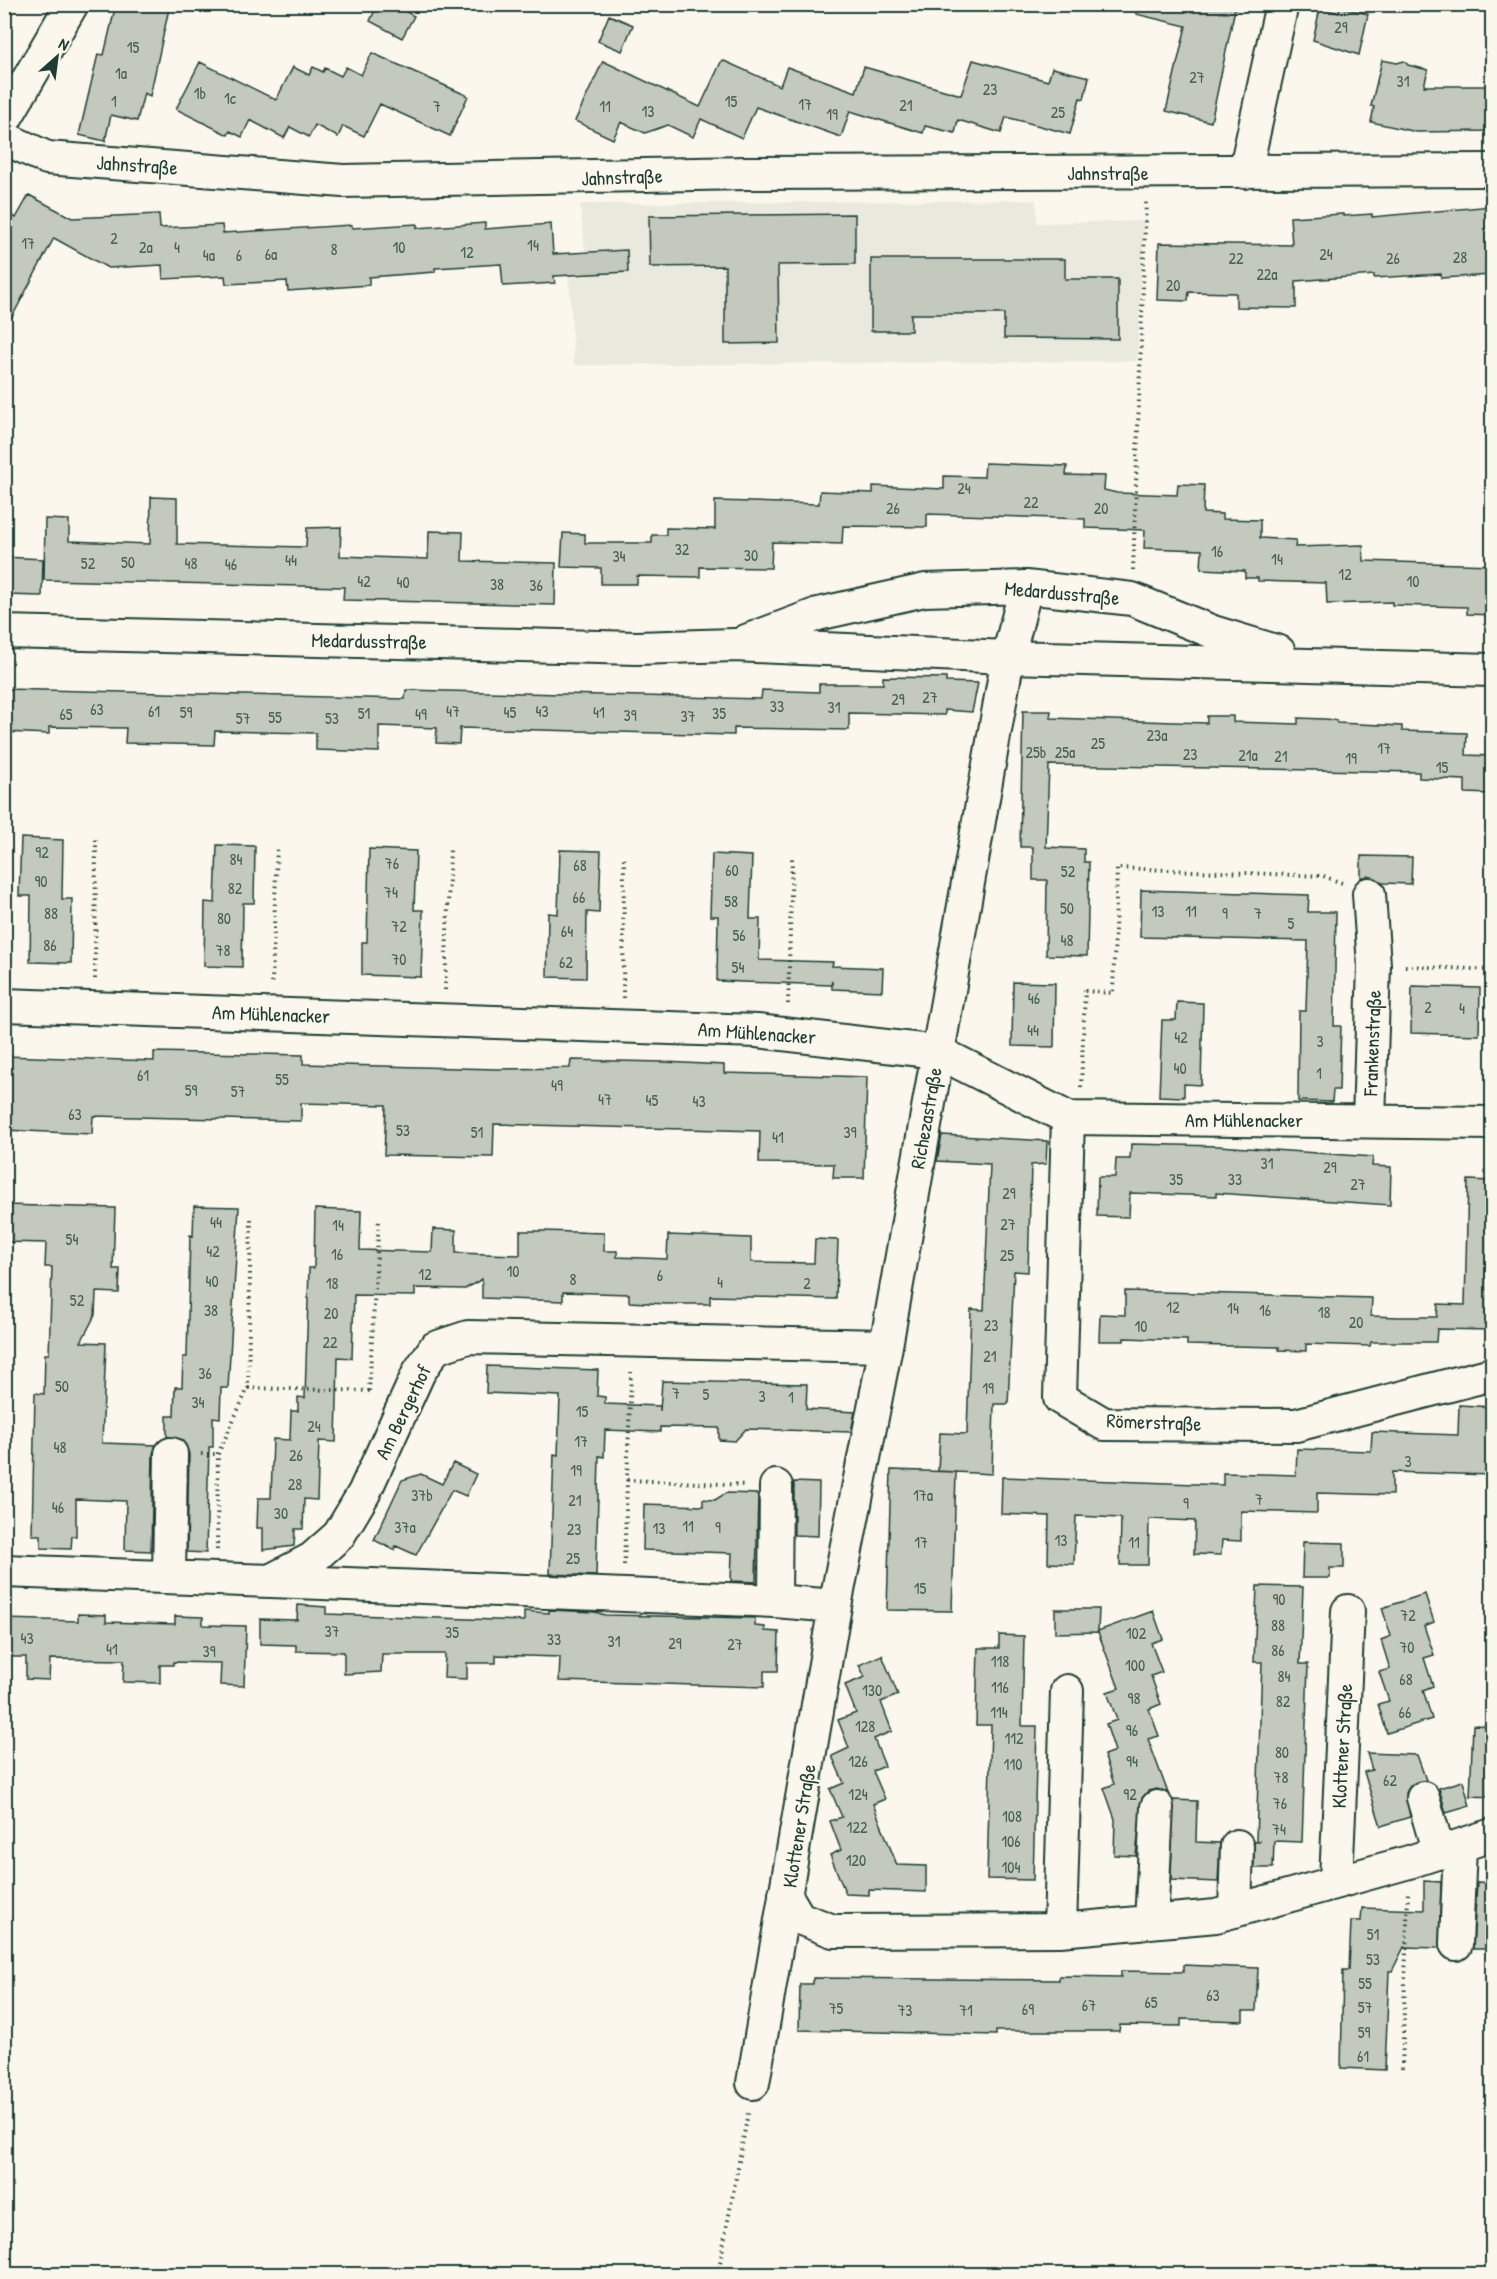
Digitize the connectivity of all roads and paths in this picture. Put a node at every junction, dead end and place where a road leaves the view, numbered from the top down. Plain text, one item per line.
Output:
1 (72, 4) edge
2 (1282, 4) edge
3 (4, 121) edge
4 (4, 138) edge
5 (1492, 170) edge
6 (1147, 172) junction
7 (1245, 172) junction
8 (1026, 587) junction
9 (1132, 599) junction
10 (4, 632) edge
11 (734, 645) junction
12 (1008, 657) junction
13 (1316, 663) junction
14 (1492, 670) edge
15 (96, 839) dead end
16 (277, 846) dead end
17 (450, 850) dead end
18 (624, 855) dead end
19 (792, 858) dead end
20 (1369, 894) joint
21 (1374, 965) junction
22 (1492, 970) edge
23 (4, 1005) edge
24 (94, 1009) junction
25 (270, 1014) junction
26 (444, 1020) junction
27 (623, 1026) junction
28 (787, 1034) junction
29 (938, 1052) junction
30 (1074, 1118) junction
31 (1369, 1120) junction
32 (1492, 1123) edge
33 (251, 1218) dead end
34 (378, 1218) dead end
35 (632, 1341) junction
36 (886, 1346) junction
37 (1492, 1374) edge
38 (248, 1388) junction
39 (369, 1391) junction
40 (404, 1404) junction
41 (171, 1454) dead end
42 (627, 1480) junction
43 (776, 1486) joint
44 (4, 1571) edge
45 (169, 1577) junction
46 (217, 1578) junction
47 (270, 1581) junction
48 (623, 1594) junction
49 (775, 1600) junction
50 (835, 1606) junction
51 (1348, 1611) dead end
52 (829, 1650) joint
53 (1067, 1691) dead end
54 (1423, 1798) dead end
55 (1157, 1807) dead end
56 (1492, 1835) edge
57 (1237, 1846) dead end
58 (1449, 1849) junction
59 (1409, 1862) junction
60 (1336, 1881) junction
61 (785, 1894) junction
62 (1235, 1911) junction
63 (1151, 1922) junction
64 (1060, 1930) junction
65 (1456, 1944) dead end
66 (1402, 2069) dead end
67 (753, 2083) joint
68 (718, 2274) edge

1 - 3 street
2 - 7 street
4 - 6 street, Jahnstraße
5 - 7 street, Jahnstraße
6 - 7 street, Jahnstraße
6 - 9 path
8 - 9 street, Medardusstraße
8 - 11 street, Medardusstraße
8 - 12 street, Richezastraße
9 - 13 street, Medardusstraße
10 - 11 street, Medardusstraße
11 - 12 street, Medardusstraße
12 - 13 street, Medardusstraße
12 - 29 street, Richezastraße
13 - 14 street, Medardusstraße
15 - 24 path
16 - 25 path
17 - 26 path
18 - 27 path
19 - 28 path
20 - 21 street, Frankenstraße
20 - 30 path
21 - 22 path, Frankenstraße
21 - 31 street, Frankenstraße
23 - 24 street, Am Mühlenacker
24 - 25 street, Am Mühlenacker
25 - 26 street, Am Mühlenacker
26 - 27 street, Am Mühlenacker
27 - 28 street, Am Mühlenacker
28 - 29 street, Am Mühlenacker
29 - 30 street, Am Mühlenacker
29 - 36 street, Richezastraße
30 - 31 street, Am Mühlenacker
30 - 37 street, Römerstraße
31 - 32 street, Am Mühlenacker
33 - 38 path
34 - 39 path
35 - 36 street, Am Bergerhof
35 - 40 street, Am Bergerhof
35 - 42 path
36 - 50 street, Richezastraße
38 - 39 path
38 - 46 path
39 - 40 path
40 - 47 street, Am Bergerhof
41 - 45 street
42 - 43 path
42 - 48 path
43 - 49 street
44 - 45 street
45 - 46 street
46 - 47 street
47 - 48 street
48 - 49 street
49 - 50 street
50 - 52 street, Richezastraße
51 - 60 street, Klottener Straße
52 - 61 street, Klottener Straße
53 - 64 street
54 - 58 street
55 - 63 street
56 - 58 street, Klottener Straße
57 - 62 street
58 - 59 street, Klottener Straße
58 - 65 street
59 - 60 street, Klottener Straße
59 - 66 path
60 - 62 street, Klottener Straße
61 - 64 street, Klottener Straße
61 - 67 street
62 - 63 street, Klottener Straße
63 - 64 street, Klottener Straße
67 - 68 path

